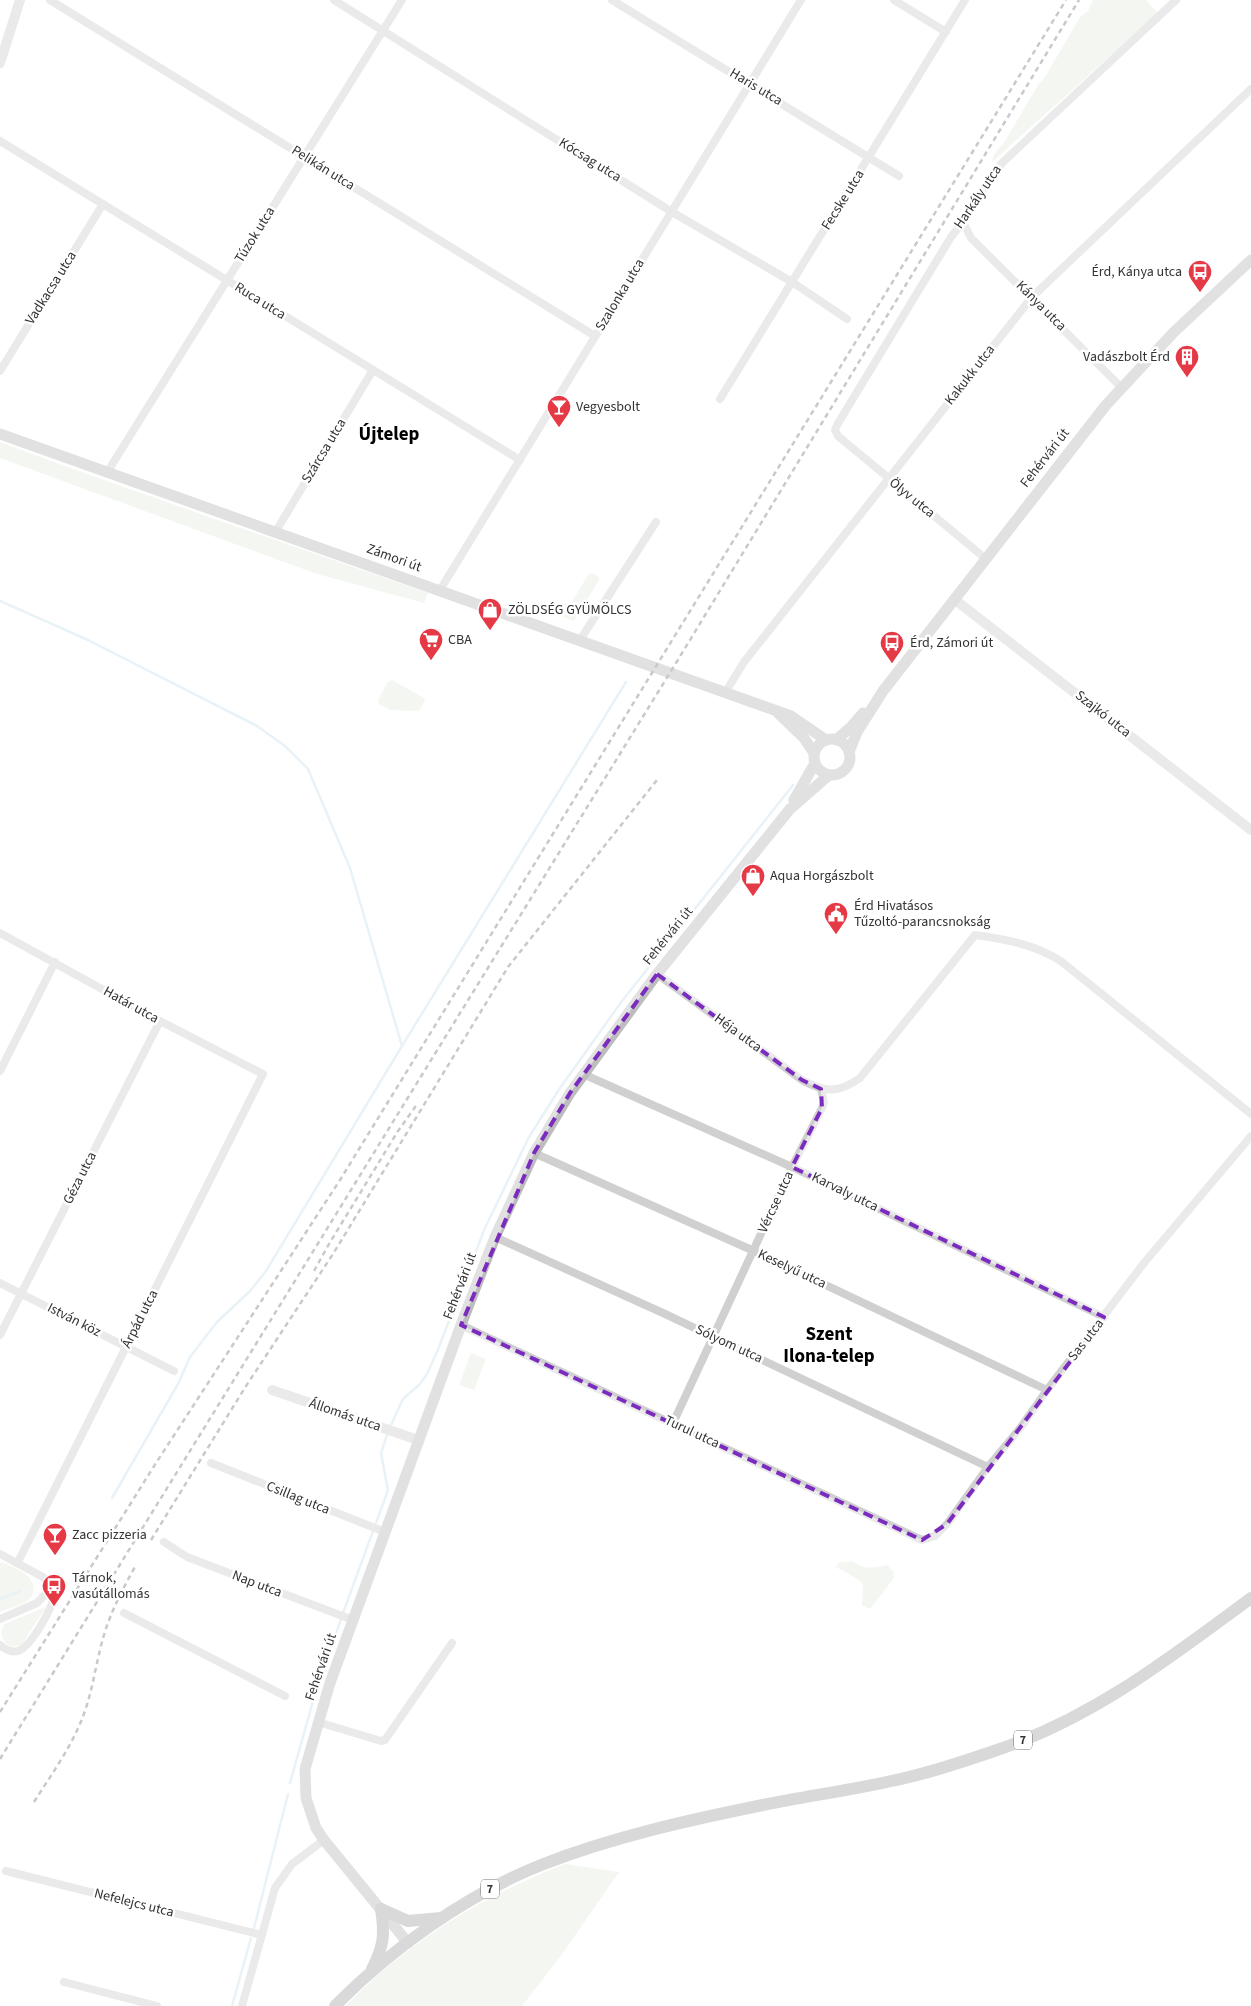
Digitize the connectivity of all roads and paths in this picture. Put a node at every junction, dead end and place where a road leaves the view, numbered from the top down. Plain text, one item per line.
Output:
1 (20, 0) edge
2 (50, 0) edge
3 (334, 0) edge
4 (402, 0) edge
5 (612, 0) edge
6 (801, 0) edge
7 (894, 0) edge
8 (965, 0) edge
9 (1176, 0) edge
10 (383, 30) junction
11 (946, 32) junction
12 (0, 63) edge
13 (750, 84) junction
14 (1251, 89) edge
15 (0, 141) edge
16 (304, 156) junction
17 (869, 157) junction
18 (899, 176) dead end
19 (103, 204) junction
20 (672, 212) junction
21 (963, 222) junction
22 (1251, 260) edge
23 (227, 280) junction
24 (792, 282) junction
25 (1032, 297) junction
26 (847, 319) dead end
27 (595, 336) junction
28 (373, 370) junction
29 (0, 371) edge
30 (1122, 388) junction
31 (720, 399) dead end
32 (0, 434) edge
33 (838, 436) joint
34 (520, 460) junction
35 (108, 472) junction
36 (888, 478) junction
37 (656, 522) dead end
38 (276, 532) junction
39 (986, 558) junction
40 (440, 590) junction
41 (954, 599) junction
42 (580, 640) junction
43 (883, 691) junction
44 (725, 693) junction
45 (777, 712) junction
46 (831, 740) junction
47 (849, 752) junction
48 (815, 758) junction
49 (829, 775) junction
50 (790, 809) junction
51 (1251, 830) edge
52 (0, 933) edge
53 (55, 962) junction
54 (657, 974) junction
55 (160, 1021) junction
56 (0, 1071) edge
57 (263, 1074) joint
58 (583, 1074) junction
59 (821, 1089) junction
60 (1251, 1114) edge
61 (1251, 1136) edge
62 (534, 1153) junction
63 (792, 1167) junction
64 (495, 1237) junction
65 (754, 1251) junction
66 (0, 1283) edge
67 (21, 1294) junction
68 (1104, 1317) junction
69 (461, 1325) junction
70 (0, 1335) edge
71 (712, 1337) junction
72 (126, 1347) junction
73 (174, 1372) dead end
74 (272, 1390) dead end
75 (1047, 1390) junction
76 (673, 1423) junction
77 (418, 1440) junction
78 (212, 1463) dead end
79 (988, 1467) junction
80 (385, 1532) junction
81 (922, 1540) joint
82 (164, 1542) dead end
83 (0, 1554) edge
84 (18, 1562) junction
85 (50, 1589) junction
86 (1251, 1598) edge
87 (124, 1613) dead end
88 (0, 1619) edge
89 (353, 1620) junction
90 (452, 1643) dead end
91 (0, 1645) edge
92 (286, 1696) dead end
93 (318, 1722) junction
94 (324, 1840) junction
95 (6, 1871) dead end
96 (381, 1909) junction
97 (443, 1918) junction
98 (262, 1936) junction
99 (408, 1942) junction
100 (371, 1971) junction
101 (64, 1982) dead end
102 (157, 2006) edge
103 (242, 2006) edge
104 (335, 2006) edge

1 - 12 street
2 - 16 street, Pelikán utca
3 - 10 street, Kócsag utca
4 - 10 street, Túzok utca
5 - 13 street, Haris utca
6 - 13 street, Szalonka utca
7 - 11 street
8 - 11 street, Fecske utca
9 - 21 street, Harkály utca
10 - 16 street, Túzok utca
10 - 20 street, Kócsag utca
11 - 17 street, Fecske utca
13 - 17 street, Haris utca
13 - 20 street, Szalonka utca
14 - 25 street, Kakukk utca
15 - 19 street, Ruca utca
16 - 23 street, Túzok utca
16 - 27 street, Pelikán utca
17 - 18 street, Haris utca
17 - 24 street, Fecske utca
19 - 23 street, Ruca utca
19 - 29 street, Vadkacsa utca
20 - 24 street, Kócsag utca
20 - 27 street, Szalonka utca
21 - 25 street, Kánya utca
21 - 33 street, Harkály utca
22 - 30 main road, Fehérvári út
23 - 28 street, Ruca utca
23 - 35 street, Túzok utca
24 - 26 street, Kócsag utca
24 - 31 street, Fecske utca
25 - 30 street, Kánya utca
25 - 36 street, Kakukk utca
27 - 34 street, Szalonka utca
28 - 34 street, Ruca utca
28 - 38 street, Szárcsa utca
30 - 39 main road, Fehérvári út
32 - 35 main road, Zámori út
33 - 36 street, Ölyv utca
34 - 40 street, Szalonka utca
35 - 38 main road, Zámori út
36 - 39 street, Ölyv utca
36 - 44 street, Kakukk utca
37 - 42 street
38 - 40 main road, Zámori út
39 - 41 main road, Fehérvári út
40 - 42 main road, Zámori út
41 - 43 main road, Fehérvári út
41 - 51 street, Szajkó utca
42 - 44 main road, Zámori út
43 - 46 main road, Fehérvári út
43 - 47 main road, Fehérvári út
44 - 45 main road, Zámori út
45 - 46 main road, Zámori út
45 - 48 main road, Zámori út
46 - 47 main road
46 - 48 main road
47 - 49 main road
48 - 49 main road
48 - 50 main road, Fehérvári út
49 - 50 main road, Fehérvári út
50 - 54 main road, Fehérvári út
52 - 53 street, Határ utca
53 - 55 street, Határ utca
53 - 56 street
54 - 58 main road, Fehérvári út
54 - 59 street, Héja utca
55 - 57 street, Határ utca
55 - 67 street, Géza utca
57 - 72 street, Árpád utca
58 - 62 main road, Fehérvári út
58 - 63 street, Karvaly utca
59 - 60 street
59 - 63 street, Vércse utca
61 - 68 street, Sas utca
62 - 64 main road, Fehérvári út
62 - 65 street, Keselyű utca
63 - 65 street, Vércse utca
63 - 68 street, Karvaly utca
64 - 69 main road, Fehérvári út
64 - 71 street, Sólyom utca
65 - 71 street, Vércse utca
65 - 75 street, Keselyű utca
66 - 67 street, István köz
67 - 70 street, Géza utca
67 - 72 street, István köz
68 - 75 street, Sas utca
69 - 76 street, Turul utca
69 - 77 main road, Fehérvári út
71 - 76 street, Vércse utca
71 - 79 street, Sólyom utca
72 - 73 street, István köz
72 - 84 street, Árpád utca
74 - 77 street, Állomás utca
75 - 79 street, Sas utca
76 - 81 street, Turul utca
77 - 80 main road, Fehérvári út
78 - 80 street, Csillag utca
79 - 81 street, Sas utca
80 - 89 main road, Fehérvári út
82 - 89 street, Nap utca
83 - 84 street
84 - 85 street
85 - 88 street
85 - 91 street
86 - 97 main road, 7
87 - 92 street
89 - 93 main road, Fehérvári út
90 - 93 street
93 - 94 main road, Fehérvári út
94 - 96 main road, Fehérvári út
94 - 98 street
95 - 98 street, Nefelejcs utca
96 - 97 main road
96 - 99 main road, Fehérvári út
96 - 100 main road
97 - 99 main road, 7
98 - 103 street
99 - 100 main road, 7
100 - 104 main road, 7
101 - 102 street

